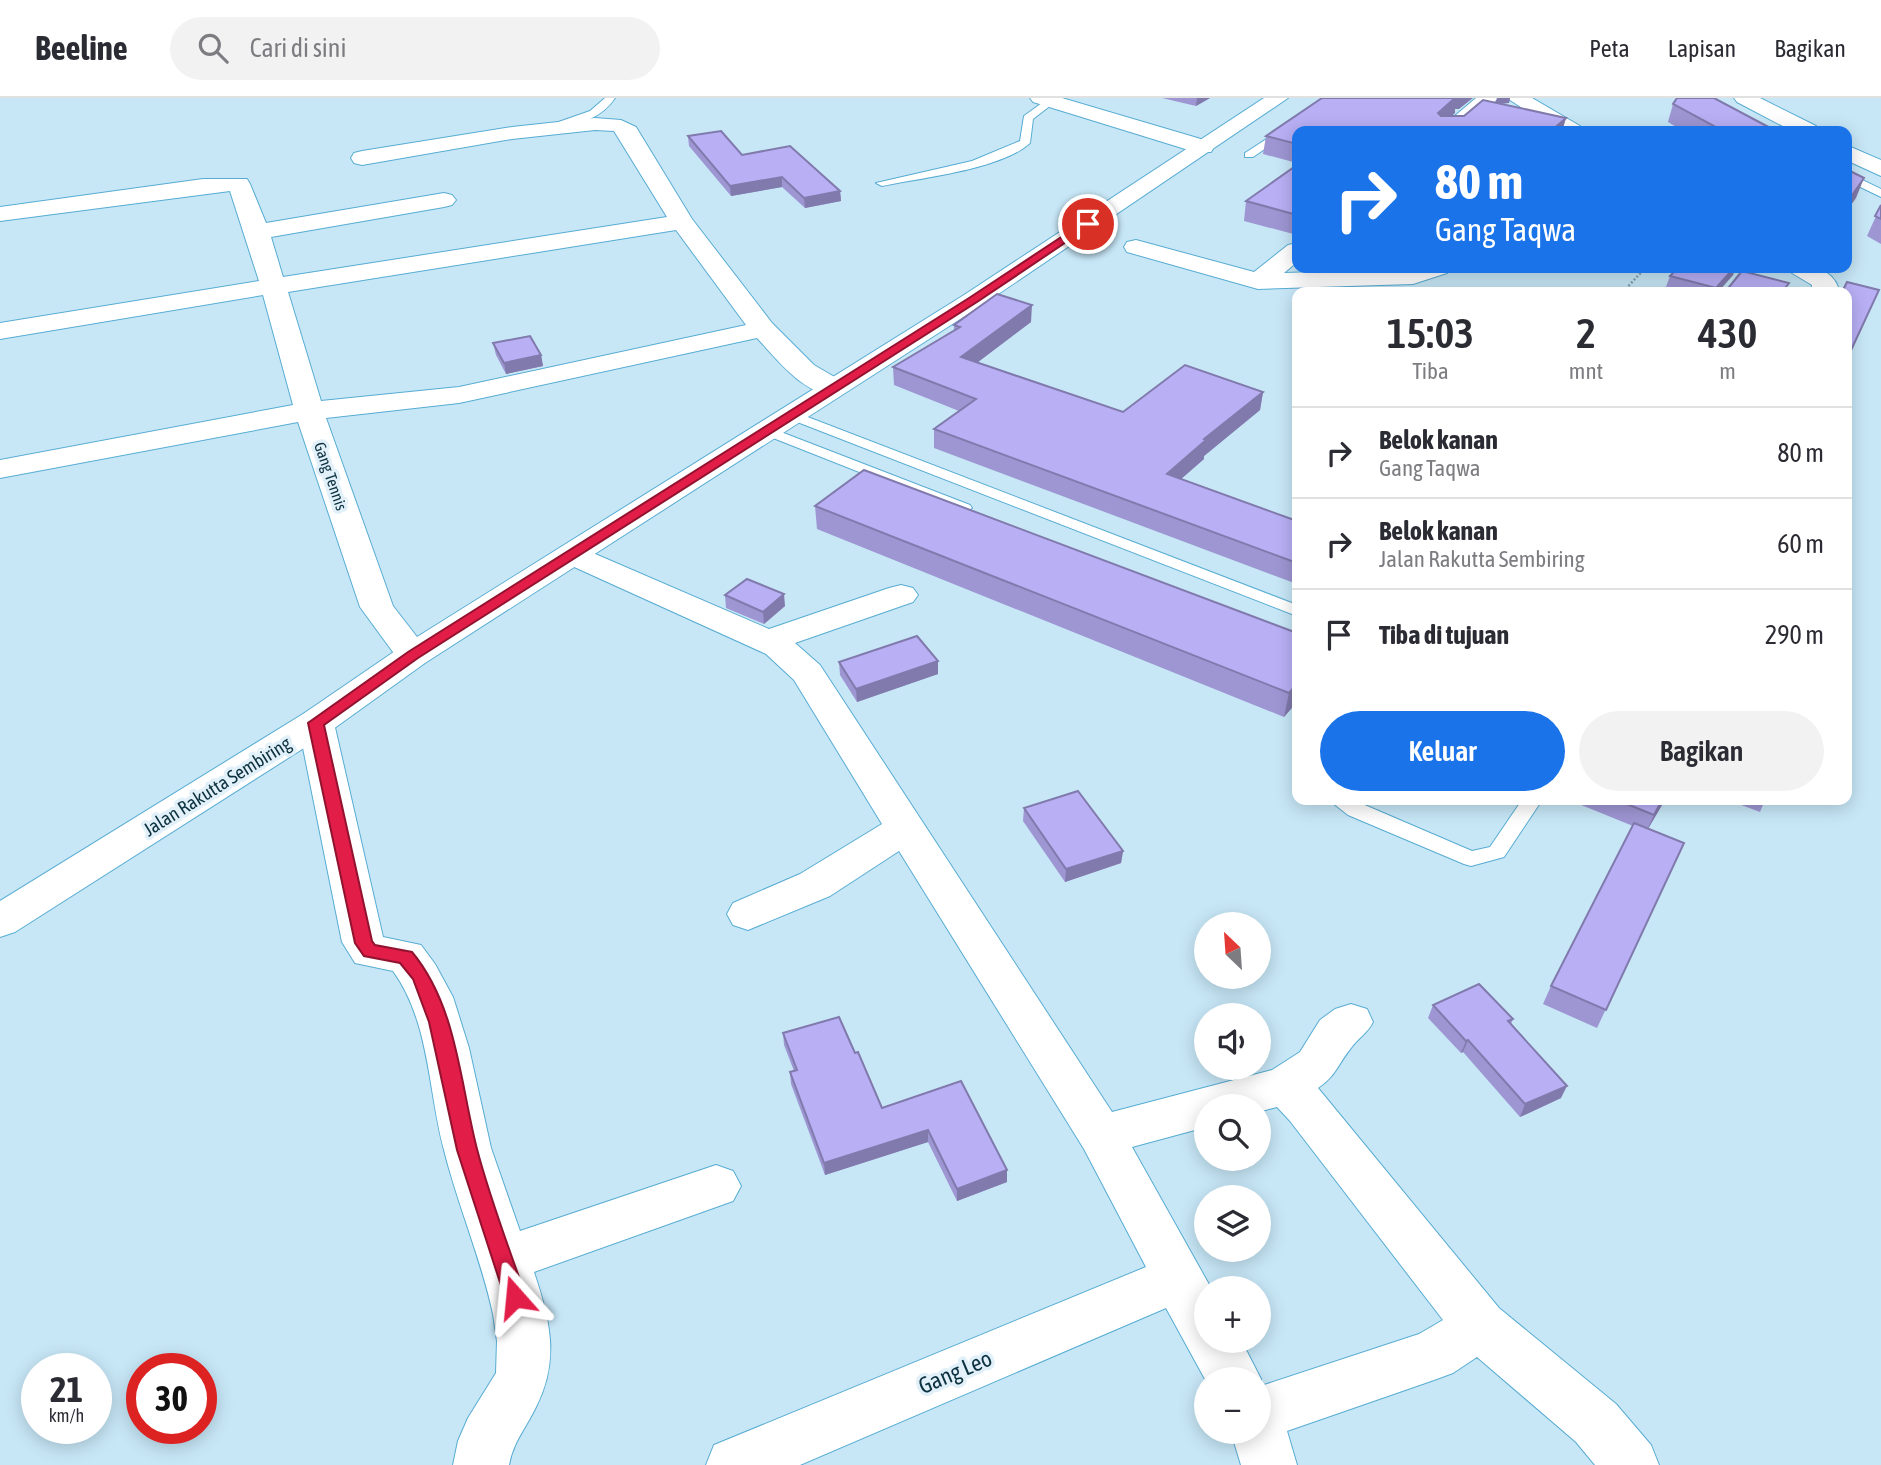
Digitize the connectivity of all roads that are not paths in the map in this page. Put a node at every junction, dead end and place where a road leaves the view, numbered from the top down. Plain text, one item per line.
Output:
1 (610, 98) edge
2 (1278, 98) edge
3 (1489, 98) edge
4 (1517, 98) edge
5 (1744, 98) edge
6 (1045, 100) edge
7 (1453, 126) edge
8 (1564, 126) edge
9 (1798, 126) edge
10 (1292, 127) edge
11 (512, 133) junction
12 (1203, 147) junction
13 (1852, 154) edge
14 (1249, 155) dead end
15 (362, 158) dead end
16 (1877, 167) edge
17 (1852, 169) edge
18 (1852, 178) edge
19 (882, 183) dead end
20 (1881, 194) edge
21 (444, 200) dead end
22 (0, 214) edge
23 (682, 222) junction
24 (257, 232) junction
25 (1136, 247) dead end
26 (1292, 254) edge
27 (1422, 273) edge
28 (1809, 273) edge
29 (1258, 281) junction
30 (272, 286) junction
31 (1825, 287) edge
32 (764, 329) junction
33 (0, 331) edge
34 (833, 388) junction
35 (309, 411) junction
36 (780, 423) junction
37 (0, 469) edge
38 (932, 469) junction
39 (907, 486) junction
40 (985, 517) edge
41 (572, 554) junction
42 (901, 595) dead end
43 (1292, 609) edge
44 (767, 641) junction
45 (413, 655) junction
46 (316, 723) junction
47 (1346, 805) edge
48 (1526, 805) edge
49 (904, 829) junction
50 (748, 914) dead end
51 (0, 921) edge
52 (1351, 1022) dead end
53 (1285, 1086) junction
54 (1101, 1135) junction
55 (716, 1186) dead end
56 (503, 1260) junction
57 (1176, 1279) junction
58 (1194, 1310) edge
59 (1480, 1326) junction
60 (1271, 1410) edge
61 (1263, 1444) edge
62 (481, 1465) edge
63 (734, 1465) edge
64 (1269, 1465) edge
65 (1631, 1465) edge

1 - 11 lane
2 - 12 main road, Jalan Rakutta Sembiring
3 - 7 main road
4 - 8 main road
5 - 9 main road
6 - 12 main road
6 - 19 lane
10 - 14 lane
11 - 15 main road
11 - 23 main road
12 - 34 main road, Jalan Rakutta Sembiring
13 - 16 main road
16 - 17 lane
18 - 20 lane
21 - 24 main road
22 - 24 main road, Gang Tennis
23 - 30 main road
23 - 32 main road
24 - 30 main road, Gang Tennis
25 - 29 main road
26 - 29 main road
27 - 29 main road
28 - 31 main road
30 - 33 main road
30 - 35 main road, Gang Tennis
32 - 34 main road
32 - 35 main road
34 - 36 main road, Jalan Rakutta Sembiring
35 - 37 main road
35 - 45 main road, Gang Tennis
36 - 38 lane
36 - 39 lane
36 - 41 main road, Jalan Rakutta Sembiring
38 - 39 lane
38 - 43 lane
39 - 40 lane
41 - 44 main road
41 - 45 main road, Jalan Rakutta Sembiring
42 - 44 main road
44 - 49 main road
45 - 46 main road, Jalan Rakutta Sembiring
46 - 51 main road, Jalan Rakutta Sembiring
46 - 56 main road
47 - 48 lane
49 - 50 main road
49 - 54 main road
52 - 53 main road
53 - 54 main road
53 - 59 main road
54 - 57 main road
55 - 56 main road
56 - 62 main road
57 - 58 main road
57 - 63 main road, Gang Leo
59 - 60 main road
59 - 65 main road
61 - 64 main road

